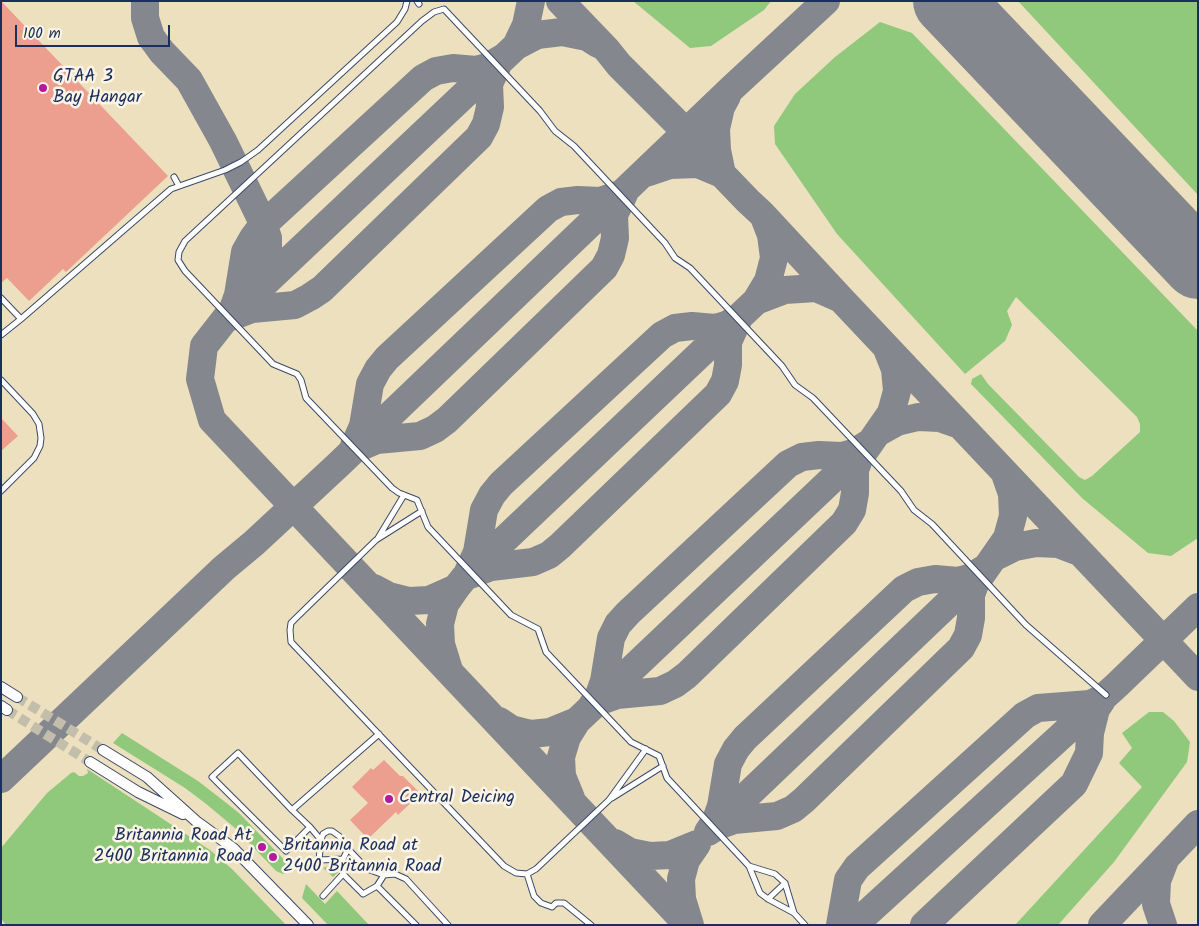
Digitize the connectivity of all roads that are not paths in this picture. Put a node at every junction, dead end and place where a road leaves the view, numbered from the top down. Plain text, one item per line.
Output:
1 (407, 1) edge
2 (174, 177) dead end
3 (179, 186) junction
4 (1, 298) edge
5 (21, 318) junction
6 (1, 335) edge
7 (1, 380) edge
8 (1, 491) edge
9 (404, 495) junction
10 (422, 511) junction
11 (376, 540) junction
12 (1, 687) edge
13 (1106, 695) dead end
14 (17, 697) tunnel mouth
15 (379, 734) junction
16 (646, 749) junction
17 (103, 750) tunnel mouth
18 (90, 762) tunnel mouth
19 (663, 766) junction
20 (609, 800) junction
21 (292, 810) junction
22 (196, 821) junction
23 (310, 827) junction
24 (321, 840) junction
25 (348, 849) junction
26 (344, 858) junction
27 (750, 866) junction
28 (343, 874) junction
29 (527, 874) junction
30 (384, 875) junction
31 (785, 883) junction
32 (377, 886) junction
33 (324, 896) dead end
34 (768, 899) junction
35 (794, 913) junction
36 (308, 925) edge
37 (416, 925) edge
38 (448, 925) edge
39 (591, 925) edge
40 (805, 925) edge

1 - 3 lane
2 - 3 lane
3 - 5 lane
4 - 5 lane
5 - 6 lane
7 - 8 lane
9 - 10 lane
9 - 11 lane
9 - 13 lane
10 - 11 lane
10 - 16 lane
11 - 15 lane
12 - 14 street
15 - 21 lane
15 - 29 lane
16 - 19 lane
16 - 20 lane
17 - 22 street
18 - 22 street
19 - 20 lane
19 - 27 lane
20 - 29 lane
21 - 23 lane
21 - 23 lane
22 - 36 street
23 - 24 lane
24 - 25 lane
24 - 26 lane
25 - 26 lane
25 - 30 lane
26 - 28 lane
27 - 31 lane
27 - 34 lane
28 - 32 lane
28 - 33 lane
29 - 39 lane
30 - 32 lane
30 - 38 lane
31 - 34 lane
31 - 35 lane
32 - 37 lane
34 - 35 lane
35 - 40 lane

